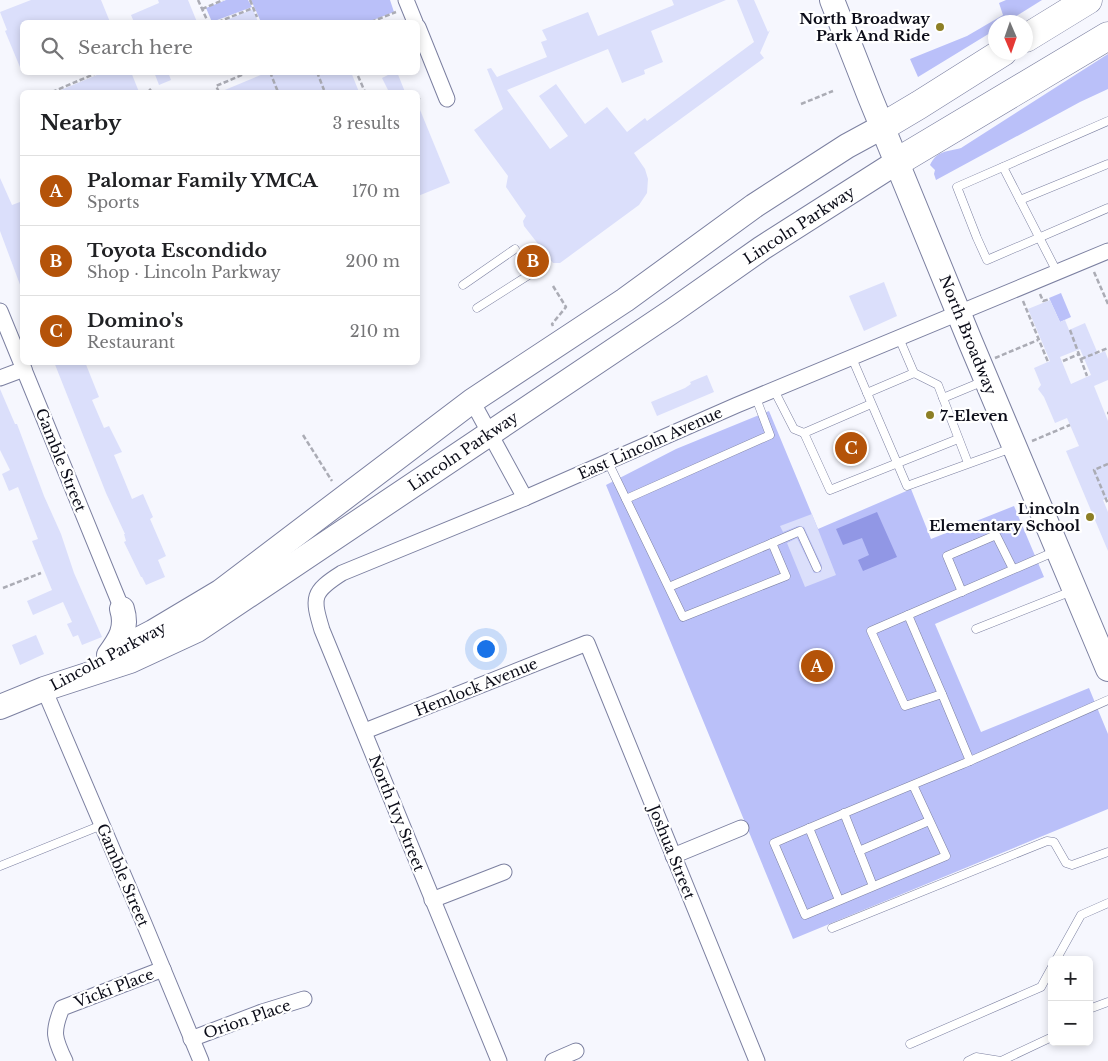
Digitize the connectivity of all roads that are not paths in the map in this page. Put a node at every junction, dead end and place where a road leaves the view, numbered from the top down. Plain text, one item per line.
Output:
1 (406, 0) edge
2 (832, 0) edge
3 (1088, 0) edge
4 (415, 20) edge
5 (420, 32) edge
6 (1033, 34) edge
7 (1108, 36) edge
8 (990, 60) edge
9 (447, 99) dead end
10 (1108, 121) edge
11 (882, 127) junction
12 (897, 162) junction
13 (1108, 164) edge
14 (1003, 167) junction
15 (1020, 200) junction
16 (1108, 208) edge
17 (1040, 237) junction
18 (515, 249) dead end
19 (1108, 251) edge
20 (1057, 272) junction
21 (532, 273) dead end
22 (463, 285) dead end
23 (477, 308) dead end
24 (0, 311) edge
25 (958, 313) junction
26 (899, 338) junction
27 (852, 358) junction
28 (20, 359) edge
29 (22, 365) edge
30 (24, 369) junction
31 (983, 372) junction
32 (914, 373) junction
33 (0, 378) edge
34 (774, 390) junction
35 (867, 393) junction
36 (756, 398) junction
37 (943, 398) junction
38 (472, 401) junction
39 (871, 404) junction
40 (490, 433) junction
41 (804, 433) junction
42 (958, 439) junction
43 (1014, 448) junction
44 (608, 462) junction
45 (897, 463) junction
46 (968, 463) junction
47 (525, 498) junction
48 (626, 499) junction
49 (772, 542) junction
50 (1057, 550) junction
51 (817, 568) dead end
52 (1013, 570) junction
53 (342, 573) joint
54 (669, 587) junction
55 (1074, 590) junction
56 (962, 592) junction
57 (122, 609) joint
58 (908, 615) junction
59 (976, 629) dead end
60 (587, 643) joint
61 (109, 655) junction
62 (1108, 669) edge
63 (44, 689) junction
64 (942, 694) junction
65 (1108, 700) edge
66 (0, 708) edge
67 (364, 731) junction
68 (970, 761) junction
69 (913, 785) junction
70 (844, 813) junction
71 (930, 821) junction
72 (102, 825) junction
73 (741, 828) dead end
74 (809, 828) junction
75 (859, 851) junction
76 (1108, 852) edge
77 (673, 856) junction
78 (0, 866) edge
79 (504, 872) dead end
80 (872, 886) junction
81 (432, 900) junction
82 (840, 900) junction
83 (1108, 903) edge
84 (832, 928) dead end
85 (1058, 956) edge
86 (163, 970) junction
87 (1048, 974) edge
88 (304, 999) dead end
89 (1108, 1002) edge
90 (1093, 1008) edge
91 (191, 1039) junction
92 (1048, 1039) edge
93 (910, 1044) dead end
94 (576, 1051) dead end
95 (65, 1061) edge
96 (201, 1061) edge
97 (498, 1061) edge
98 (552, 1061) edge
99 (757, 1061) edge
100 (968, 1061) edge

1 - 4 street
2 - 11 main road, North Broadway
3 - 6 highway
5 - 9 street
7 - 12 highway, Lincoln Parkway
8 - 11 highway, Lincoln Parkway
10 - 14 lane
11 - 12 main road, North Broadway
11 - 38 main road, Lincoln Parkway
12 - 25 main road, North Broadway
12 - 40 main road, Lincoln Parkway
13 - 15 lane
14 - 15 lane
14 - 17 lane
15 - 17 lane
16 - 17 lane
17 - 20 lane
18 - 22 lane
19 - 20 street, East Lincoln Avenue
20 - 25 street, East Lincoln Avenue
21 - 23 lane
24 - 28 street, Gamble Street
25 - 26 street, East Lincoln Avenue
25 - 31 main road, North Broadway
26 - 27 street, East Lincoln Avenue
26 - 32 lane
27 - 34 street, East Lincoln Avenue
27 - 35 lane
29 - 30 street, Gamble Street
30 - 33 street
30 - 57 street, Gamble Street
31 - 37 lane
31 - 43 main road, North Broadway
32 - 35 lane
32 - 37 lane
34 - 36 street, East Lincoln Avenue
34 - 41 lane
35 - 39 lane
36 - 44 street, East Lincoln Avenue
36 - 48 lane
37 - 42 lane
38 - 40 street
38 - 61 main road, Lincoln Parkway
39 - 41 lane
39 - 45 lane
40 - 47 street
40 - 63 main road, Lincoln Parkway
41 - 45 lane
42 - 45 lane
42 - 46 lane
43 - 46 lane
43 - 50 main road, North Broadway
44 - 47 street, East Lincoln Avenue
44 - 48 lane
45 - 46 lane
47 - 53 street, East Lincoln Avenue
48 - 54 lane
49 - 51 lane
49 - 54 lane
49 - 54 lane
50 - 52 lane
50 - 55 main road, North Broadway
52 - 56 lane
52 - 56 lane
53 - 67 street, North Ivy Street
55 - 59 lane
55 - 62 main road, North Broadway
56 - 58 lane
57 - 61 main road
58 - 64 lane
58 - 64 lane
60 - 67 street, Hemlock Avenue
60 - 77 street, Joshua Street
61 - 63 main road, Lincoln Parkway
63 - 66 main road
63 - 72 street, Gamble Street
64 - 68 lane
65 - 68 lane
67 - 81 street, North Ivy Street
68 - 69 lane
69 - 70 lane
69 - 71 lane
70 - 74 lane
70 - 75 lane
71 - 75 lane
71 - 80 lane
72 - 78 lane
72 - 86 street, Gamble Street
73 - 77 street
74 - 82 lane
74 - 82 lane
75 - 80 lane
76 - 84 lane
77 - 99 street, Joshua Street
79 - 81 street
80 - 82 lane
81 - 97 street, North Ivy Street
83 - 85 lane
86 - 91 street, Gamble Street
86 - 95 street, Vicki Place
87 - 93 lane
88 - 91 street, Orion Place
89 - 90 lane
91 - 96 street, Gamble Street
92 - 100 lane
94 - 98 street

